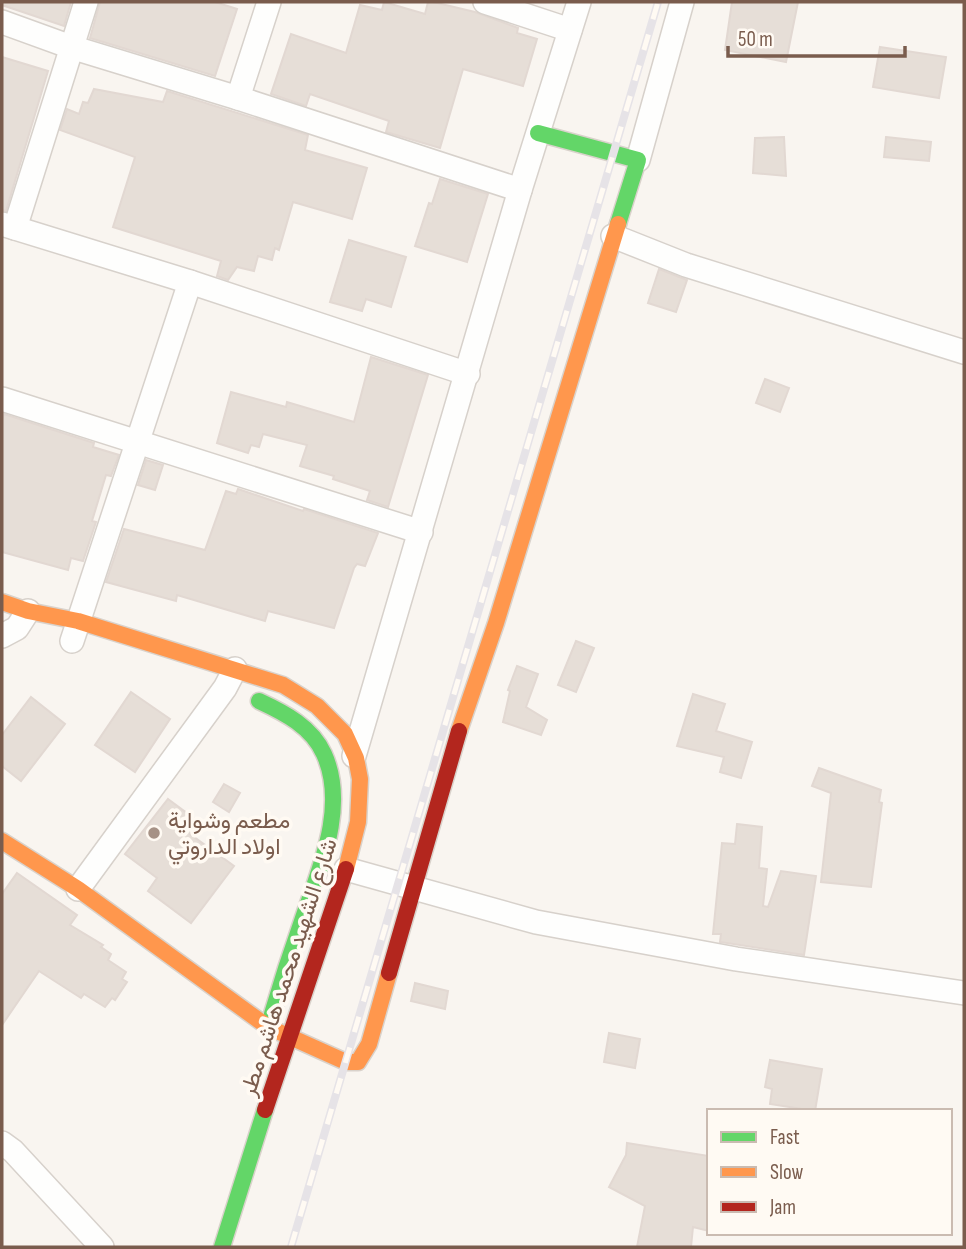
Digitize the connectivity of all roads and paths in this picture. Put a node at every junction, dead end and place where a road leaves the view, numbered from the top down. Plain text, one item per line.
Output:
1 (86, 2) edge
2 (269, 2) edge
3 (485, 2) edge
4 (579, 2) edge
5 (682, 2) edge
6 (2, 22) edge
7 (570, 30) junction
8 (71, 47) junction
9 (238, 98) junction
10 (538, 133) junction
11 (638, 160) junction
12 (520, 190) junction
13 (8, 226) edge
14 (613, 236) junction
15 (190, 282) junction
16 (964, 352) edge
17 (468, 373) junction
18 (2, 399) edge
19 (138, 441) junction
20 (421, 532) junction
21 (2, 602) edge
22 (18, 626) edge
23 (74, 636) junction
24 (232, 686) junction
25 (355, 755) junction
26 (331, 771) junction
27 (2, 841) edge
28 (346, 869) junction
29 (78, 889) junction
30 (414, 889) junction
31 (964, 993) edge
32 (266, 1034) junction
33 (289, 1037) junction
34 (2, 1143) edge
35 (103, 1247) edge
36 (222, 1247) edge

1 - 8 street
2 - 9 street
3 - 7 street
4 - 7 street
5 - 11 street
6 - 8 street
7 - 10 street
8 - 9 street
8 - 13 street
9 - 12 street
10 - 11 street
10 - 12 street
11 - 14 street
12 - 17 street
13 - 15 street
14 - 16 street
14 - 30 street
15 - 17 street
15 - 19 street
17 - 20 street
18 - 19 street
19 - 20 street
19 - 23 street
20 - 25 street
21 - 22 street, شارع الشهيد محمد هاشم مطر
22 - 23 street, شارع الشهيد محمد هاشم مطر
23 - 24 street, شارع الشهيد محمد هاشم مطر
24 - 25 street, شارع الشهيد محمد هاشم مطر
24 - 26 street, شارع الشهيد محمد هاشم مطر
24 - 29 street
25 - 26 street
25 - 28 street, شارع الشهيد محمد هاشم مطر
26 - 32 street, شارع الشهيد محمد هاشم مطر
27 - 29 street
28 - 30 street
28 - 33 street, شارع الشهيد محمد هاشم مطر
29 - 32 street
30 - 31 street
30 - 33 street
32 - 33 street
33 - 36 street, شارع الشهيد محمد هاشم مطر
34 - 35 street

